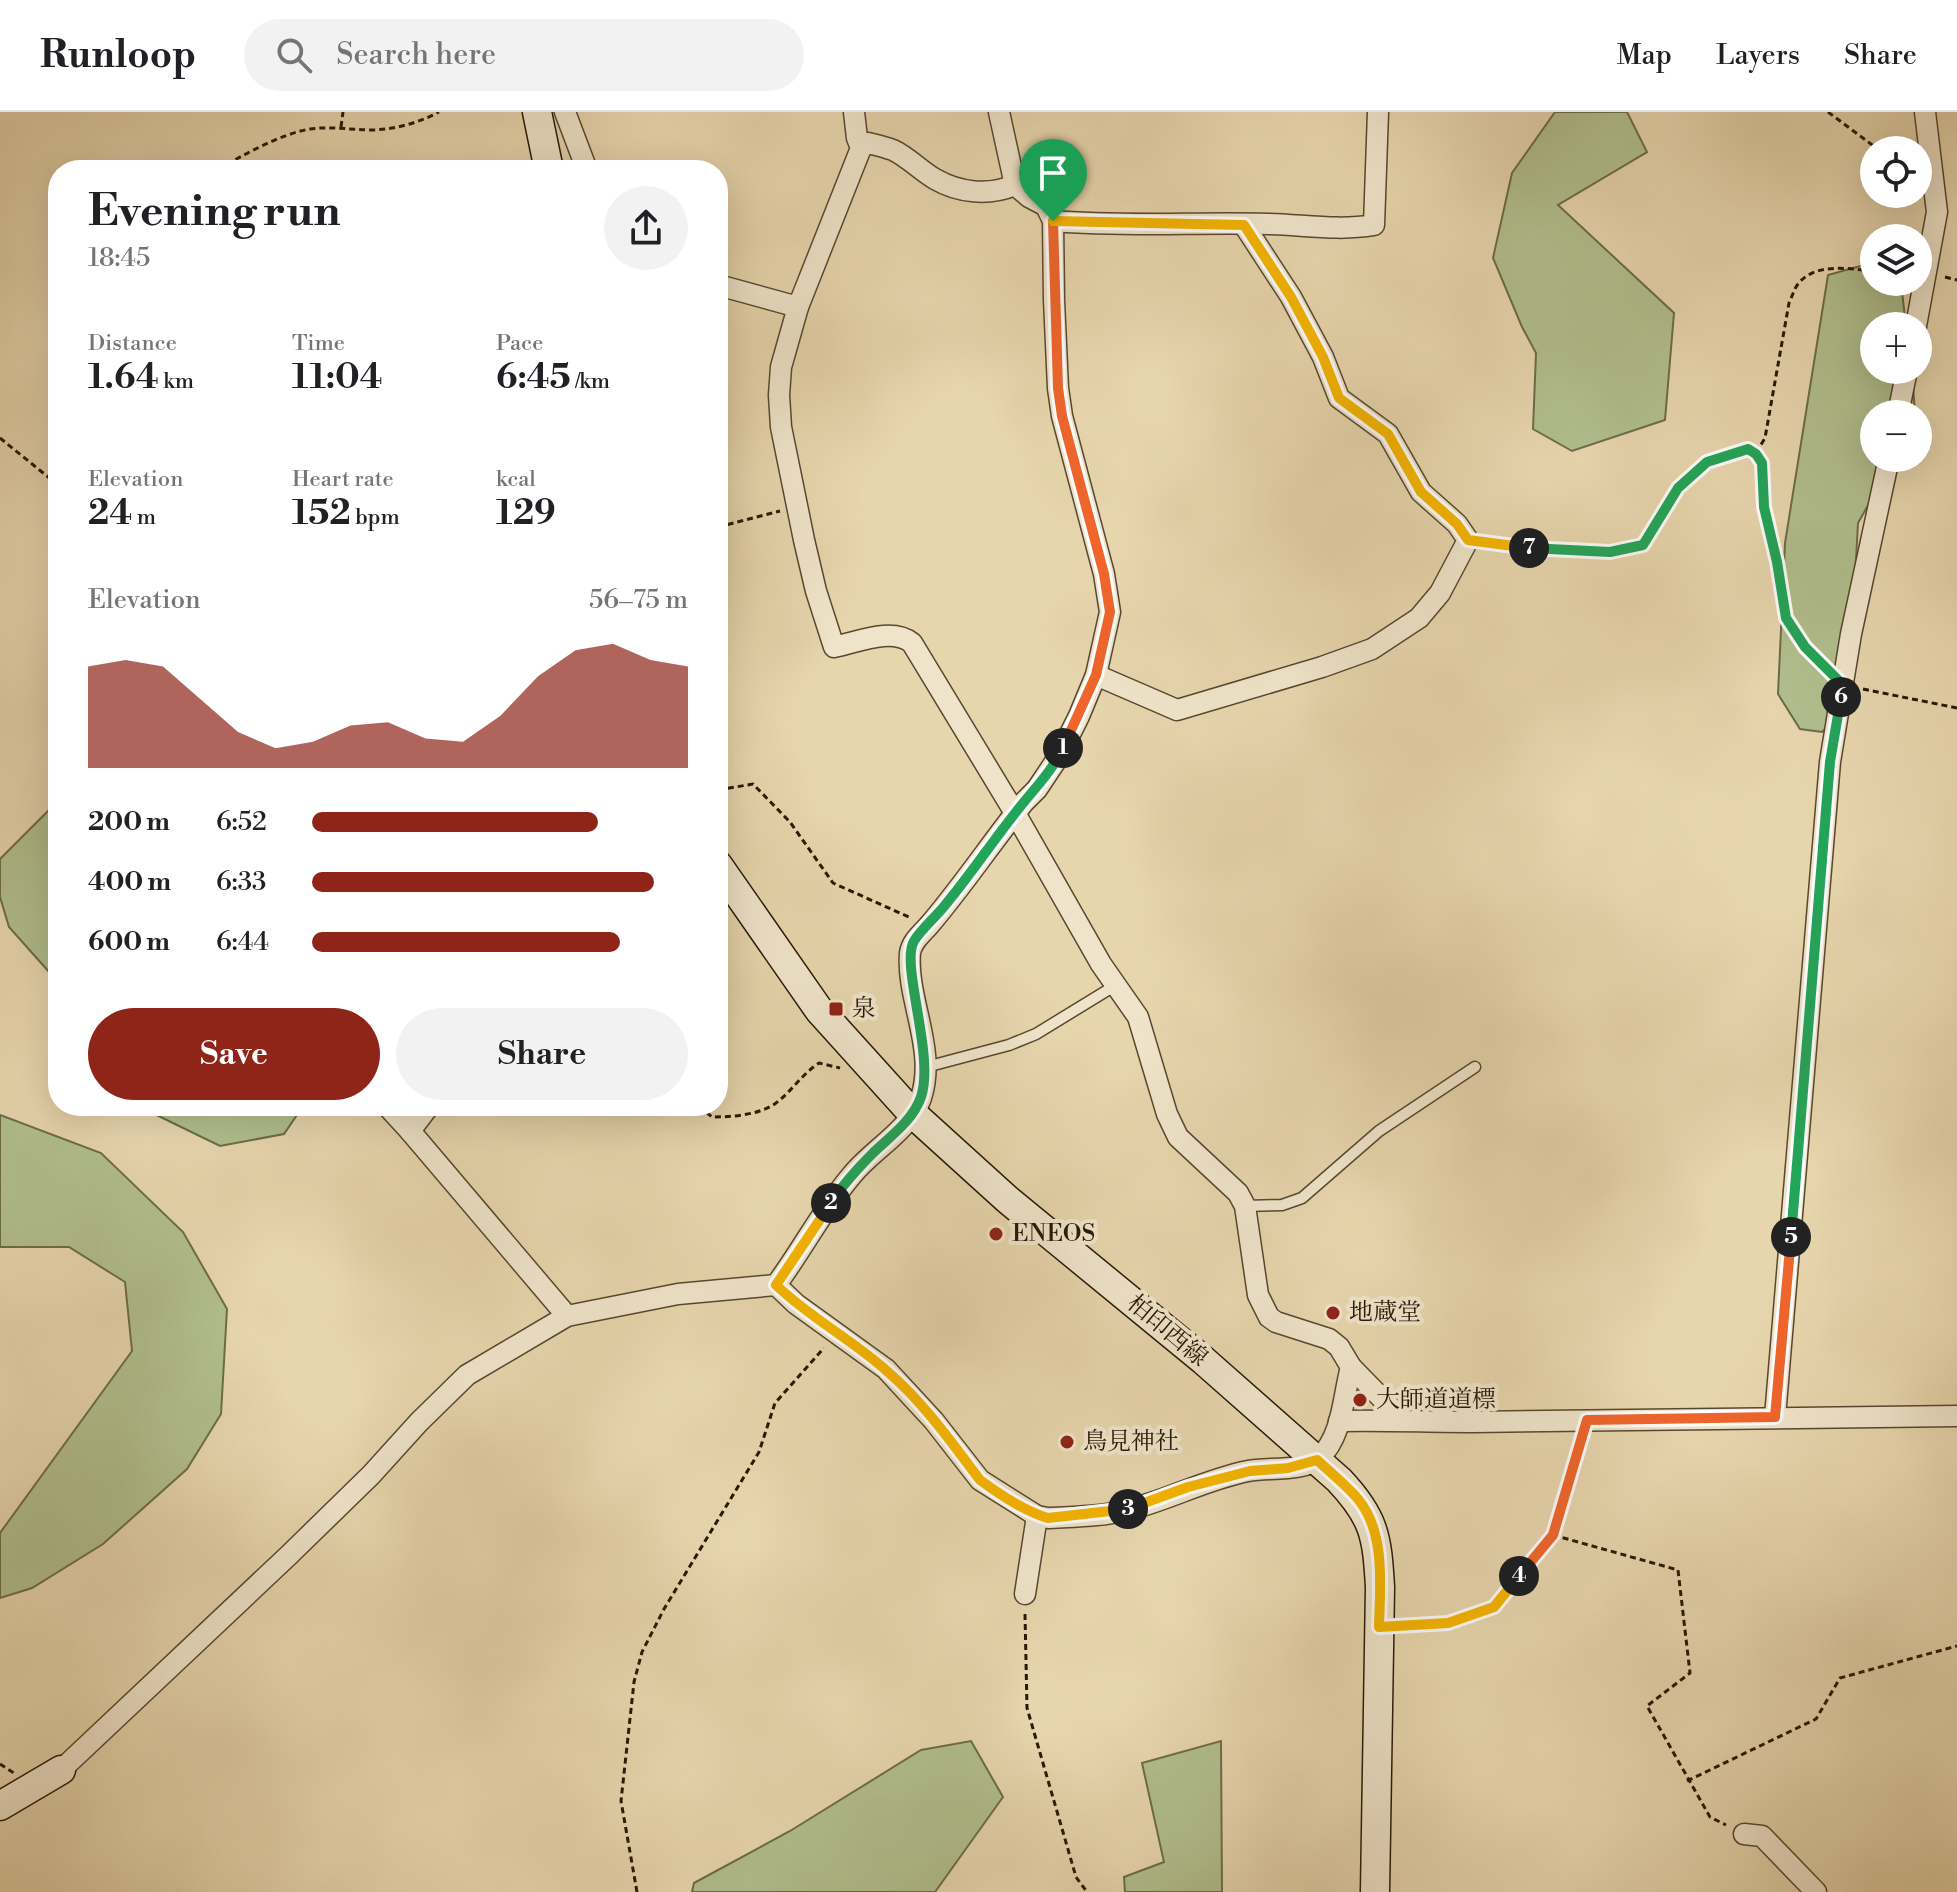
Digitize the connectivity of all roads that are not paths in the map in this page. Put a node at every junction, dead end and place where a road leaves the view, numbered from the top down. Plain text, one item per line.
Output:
1 (537, 112) edge
2 (565, 112) edge
3 (854, 112) edge
4 (999, 112) edge
5 (1378, 112) edge
6 (1925, 112) edge
7 (861, 148) junction
8 (547, 160) edge
9 (583, 160) edge
10 (1015, 185) junction
11 (1053, 221) junction
12 (1244, 225) junction
13 (728, 288) edge
14 (798, 307) junction
15 (1919, 312) edge
16 (1886, 472) edge
17 (1096, 675) junction
18 (1015, 813) junction
19 (728, 879) edge
20 (1116, 985) junction
21 (926, 1067) junction
22 (1475, 1067) dead end
23 (912, 1113) junction
24 (396, 1116) edge
25 (421, 1116) edge
26 (410, 1131) junction
27 (1245, 1206) junction
28 (776, 1285) junction
29 (567, 1316) junction
30 (1351, 1367) junction
31 (1957, 1416) edge
32 (1775, 1417) junction
33 (1402, 1419) junction
34 (1339, 1421) junction
35 (1317, 1460) junction
36 (1037, 1516) junction
37 (1025, 1594) road end
38 (61, 1770) joint
39 (0, 1806) edge
40 (1744, 1834) road end
41 (1375, 1892) edge
42 (1816, 1892) edge

1 - 8 main road
2 - 9 street
3 - 7 street
4 - 10 street
5 - 12 street
6 - 15 street
7 - 10 street
7 - 14 street
10 - 11 street
11 - 12 street
11 - 17 street
12 - 17 street
13 - 14 street
14 - 18 street
16 - 32 street
17 - 18 street
18 - 20 street
18 - 21 street
19 - 23 main road, 柏印西線
20 - 21 lane
20 - 27 street
21 - 23 street
22 - 27 lane
23 - 28 street
23 - 35 main road, 柏印西線
24 - 26 street
25 - 26 street
26 - 29 street
27 - 30 street
28 - 29 street
28 - 36 street
29 - 38 street
30 - 33 street
30 - 34 street
31 - 32 street
32 - 33 street
33 - 34 street
34 - 35 street
35 - 36 street
35 - 41 main road, 柏印西線
36 - 37 street
38 - 39 main road
40 - 42 street

